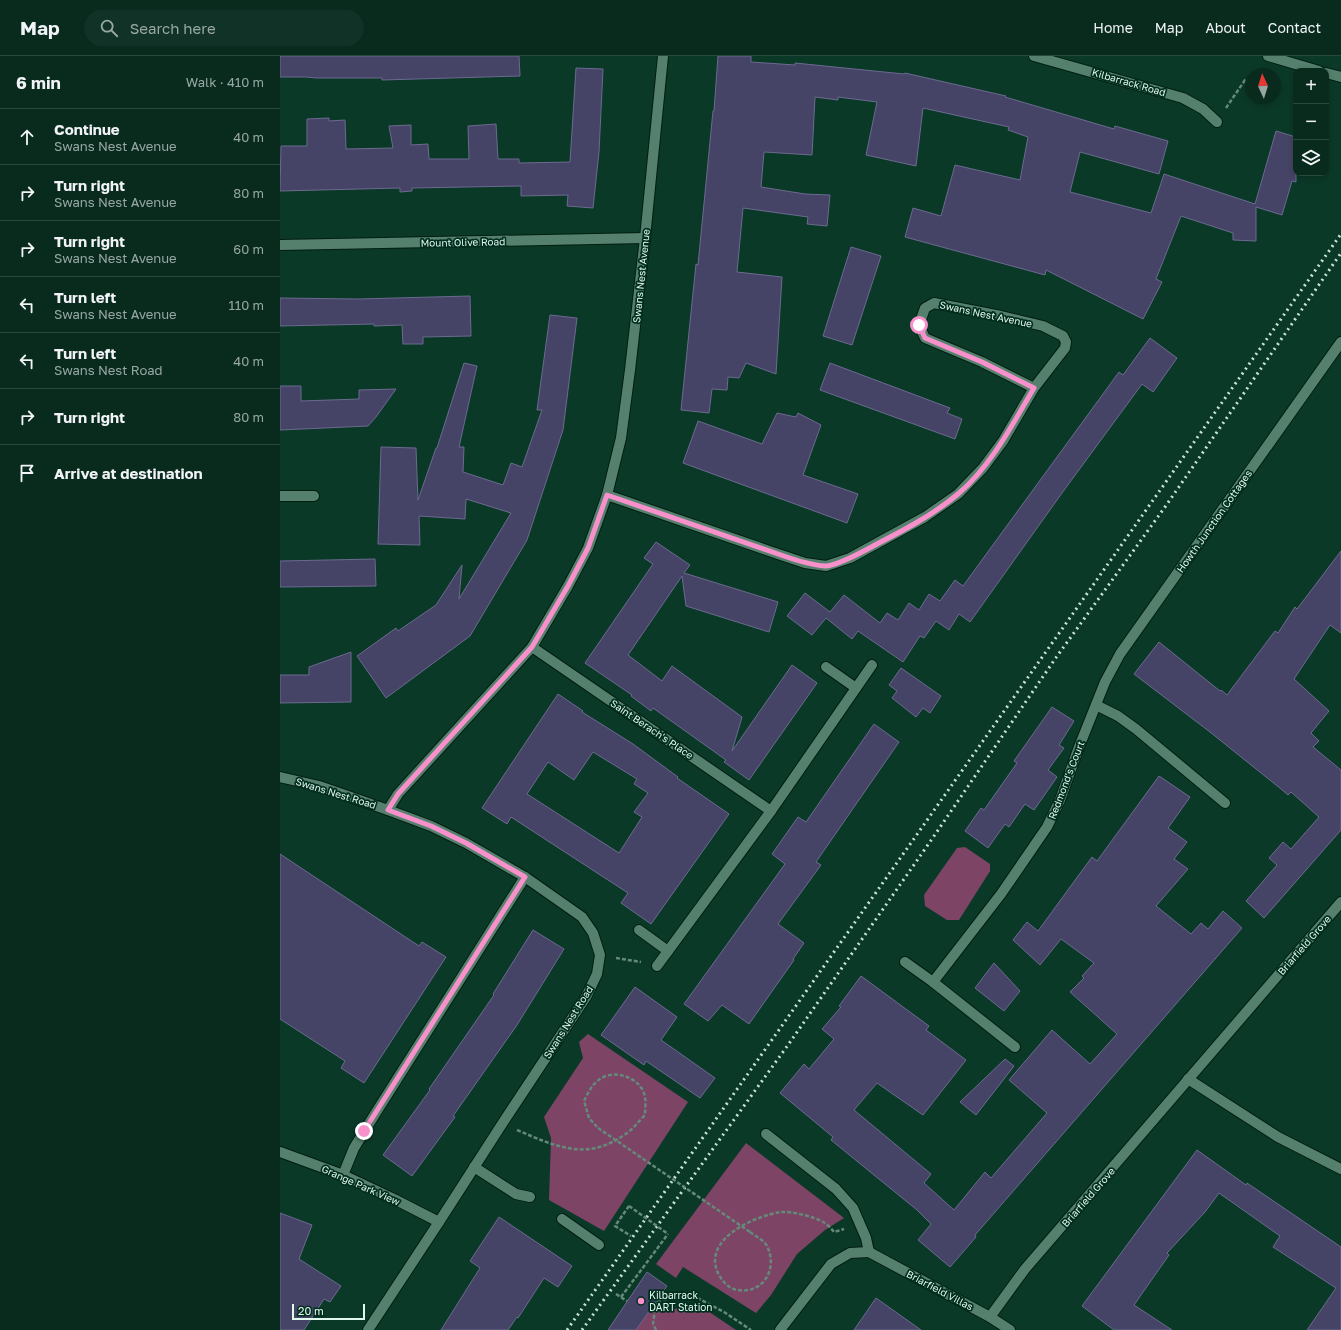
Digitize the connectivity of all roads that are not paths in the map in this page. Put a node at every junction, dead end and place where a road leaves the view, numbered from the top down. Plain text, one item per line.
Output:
1 (663, 56) edge
2 (1034, 56) edge
3 (1268, 56) edge
4 (1309, 68) edge
5 (1329, 74) edge
6 (1341, 78) edge
7 (1217, 122) road end
8 (645, 238) junction
9 (280, 245) edge
10 (1341, 342) edge
11 (1034, 388) junction
12 (607, 495) junction
13 (280, 496) edge
14 (314, 496) dead end
15 (532, 647) junction
16 (872, 665) dead end
17 (826, 667) dead end
18 (856, 688) junction
19 (1096, 705) junction
20 (280, 777) edge
21 (1225, 804) dead end
22 (388, 810) junction
23 (772, 811) junction
24 (525, 877) junction
25 (1341, 902) edge
26 (639, 930) dead end
27 (668, 951) junction
28 (905, 962) dead end
29 (657, 966) road end
30 (933, 982) junction
31 (1015, 1047) dead end
32 (1188, 1079) junction
33 (766, 1134) dead end
34 (280, 1152) edge
35 (474, 1167) junction
36 (1341, 1169) edge
37 (343, 1175) junction
38 (530, 1197) dead end
39 (562, 1219) dead end
40 (439, 1222) junction
41 (599, 1244) dead end
42 (869, 1252) junction
43 (990, 1317) junction
44 (368, 1330) edge
45 (780, 1330) edge
46 (1010, 1330) edge

1 - 8 street, Swans Nest Avenue
2 - 7 street, Kilbarrack Road
3 - 4 street
5 - 6 street
8 - 9 street, Mount Olive Road
8 - 12 street, Swans Nest Avenue
10 - 19 street, Howth Junction Cottages
11 - 11 street, Swans Nest Avenue
11 - 12 street, Swans Nest Avenue
12 - 15 street, Swans Nest Avenue
13 - 14 street
15 - 22 street, Swans Nest Avenue
15 - 23 street, Saint Berach's Place
16 - 18 street
17 - 18 street
18 - 23 street
19 - 21 street
19 - 30 street, Redmond's Court
20 - 22 street, Swans Nest Road
22 - 24 street, Swans Nest Road
23 - 27 street
24 - 35 street, Swans Nest Road
24 - 37 street
25 - 32 street, Briarfield Grove
26 - 27 street
27 - 29 street
28 - 30 street
30 - 31 street
32 - 36 street
32 - 43 street, Briarfield Grove
33 - 42 street
34 - 37 street, Grange Park View
35 - 38 street
35 - 40 street, Swans Nest Road
37 - 40 street, Grange Park View
39 - 41 street
40 - 44 street, Swans Nest Road
42 - 43 street, Briarfield Villas
42 - 45 street
43 - 46 street, Briarfield Villas

